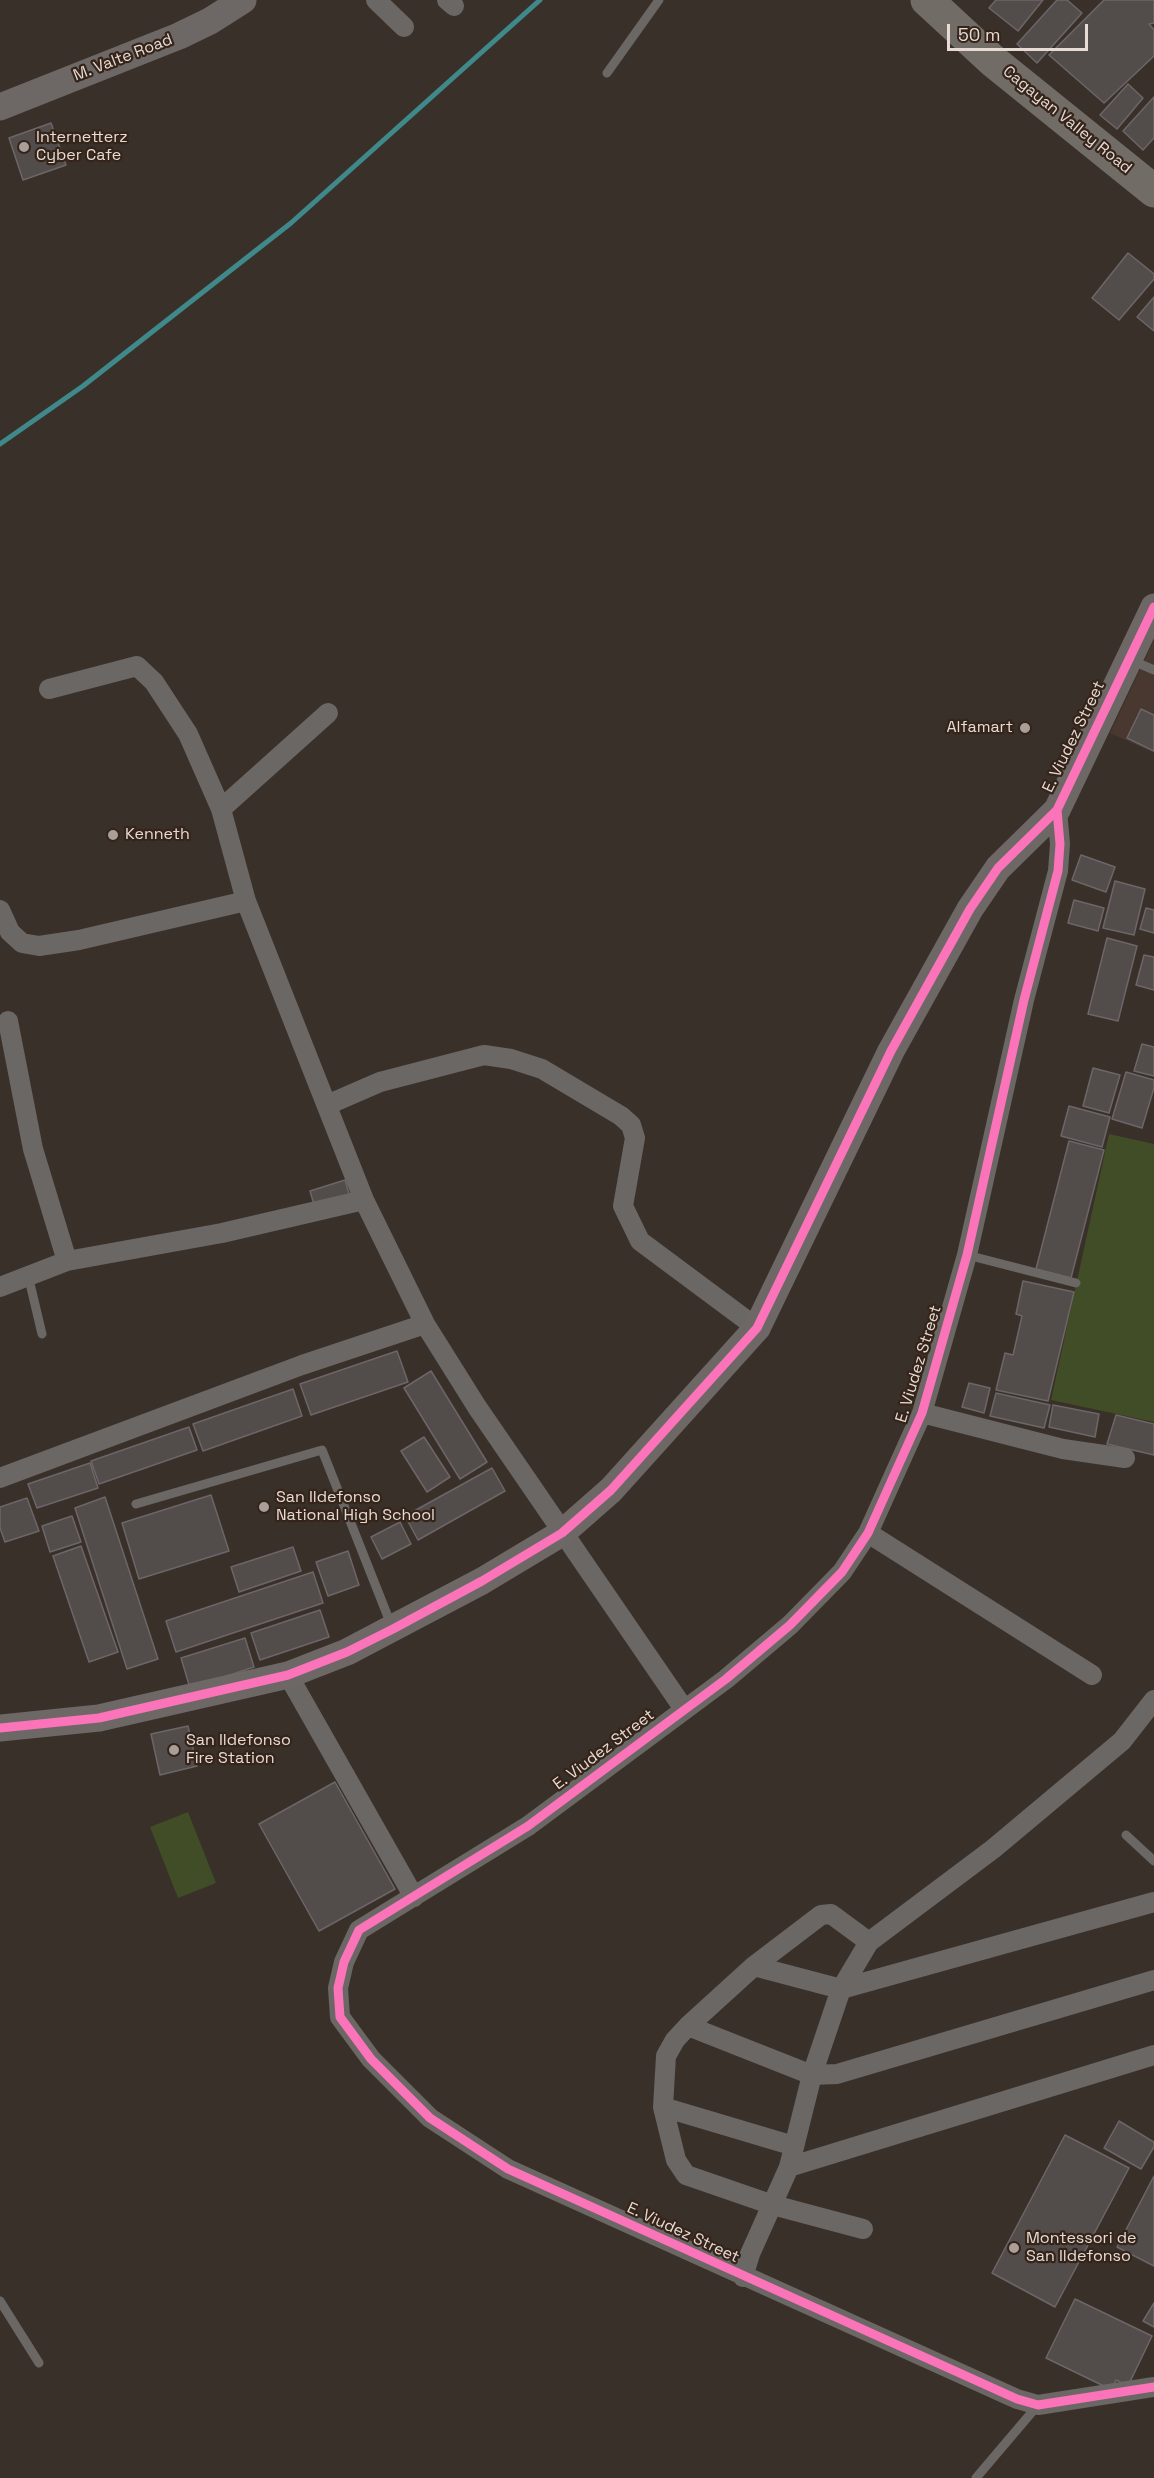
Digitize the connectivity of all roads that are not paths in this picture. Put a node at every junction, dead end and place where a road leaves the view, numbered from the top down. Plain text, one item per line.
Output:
1 (243, 0) edge
2 (376, 0) edge
3 (658, 0) edge
4 (927, 0) edge
5 (404, 27) dead end
6 (607, 73) dead end
7 (0, 107) edge
8 (1154, 191) edge
9 (1154, 607) edge
10 (1128, 659) junction
11 (1154, 670) edge
12 (49, 689) dead end
13 (328, 713) dead end
14 (221, 809) junction
15 (1057, 810) junction
16 (246, 901) junction
17 (0, 910) edge
18 (8, 1021) dead end
19 (327, 1105) junction
20 (364, 1200) junction
21 (967, 1255) junction
22 (67, 1261) junction
23 (28, 1275) junction
24 (1076, 1283) dead end
25 (0, 1287) edge
26 (425, 1324) junction
27 (757, 1329) junction
28 (42, 1334) dead end
29 (922, 1413) junction
30 (1125, 1458) dead end
31 (0, 1479) edge
32 (136, 1504) dead end
33 (562, 1533) junction
34 (868, 1533) junction
35 (393, 1629) junction
36 (288, 1675) junction
37 (1092, 1675) dead end
38 (1154, 1700) edge
39 (684, 1709) junction
40 (0, 1728) edge
41 (1126, 1835) dead end
42 (1154, 1861) edge
43 (414, 1897) junction
44 (1154, 1902) edge
45 (869, 1942) junction
46 (754, 1966) junction
47 (1154, 1980) edge
48 (841, 1989) junction
49 (688, 2025) junction
50 (1154, 2055) edge
51 (812, 2075) junction
52 (663, 2107) junction
53 (794, 2146) junction
54 (789, 2167) junction
55 (773, 2205) junction
56 (863, 2229) dead end
57 (744, 2277) junction
58 (0, 2301) edge
59 (39, 2363) dead end
60 (1154, 2387) edge
61 (1038, 2405) junction
62 (976, 2478) edge

1 - 7 street, M. Valte Road
2 - 5 street
3 - 6 lane
4 - 8 highway, Cagayan Valley Road
9 - 10 street, E. Viudez Street
10 - 11 lane
10 - 15 street, E. Viudez Street
12 - 14 street
13 - 14 street
14 - 16 street
15 - 21 street, E. Viudez Street
15 - 27 street
16 - 17 street
16 - 19 street
18 - 22 street
19 - 20 street
19 - 27 street
20 - 22 street
20 - 26 street
21 - 24 lane
21 - 29 street, E. Viudez Street
22 - 23 street
23 - 25 street
23 - 28 lane
26 - 31 street
26 - 33 street
27 - 33 street
29 - 30 street
29 - 34 street, E. Viudez Street
32 - 35 lane
33 - 35 street
33 - 39 street
34 - 37 street
34 - 39 street, E. Viudez Street
35 - 36 street
36 - 40 street
36 - 43 street
38 - 45 street
39 - 43 street, E. Viudez Street
41 - 42 lane
43 - 57 street, E. Viudez Street
44 - 48 street
45 - 46 street
45 - 48 street
46 - 48 street
46 - 49 street
47 - 51 street
48 - 51 street
49 - 51 street
49 - 52 street
50 - 54 street
51 - 53 street
52 - 53 street
52 - 55 street
53 - 54 street
54 - 55 street
55 - 56 street
55 - 57 street
57 - 61 street, E. Viudez Street
58 - 59 lane
60 - 61 street, E. Viudez Street
61 - 62 lane

